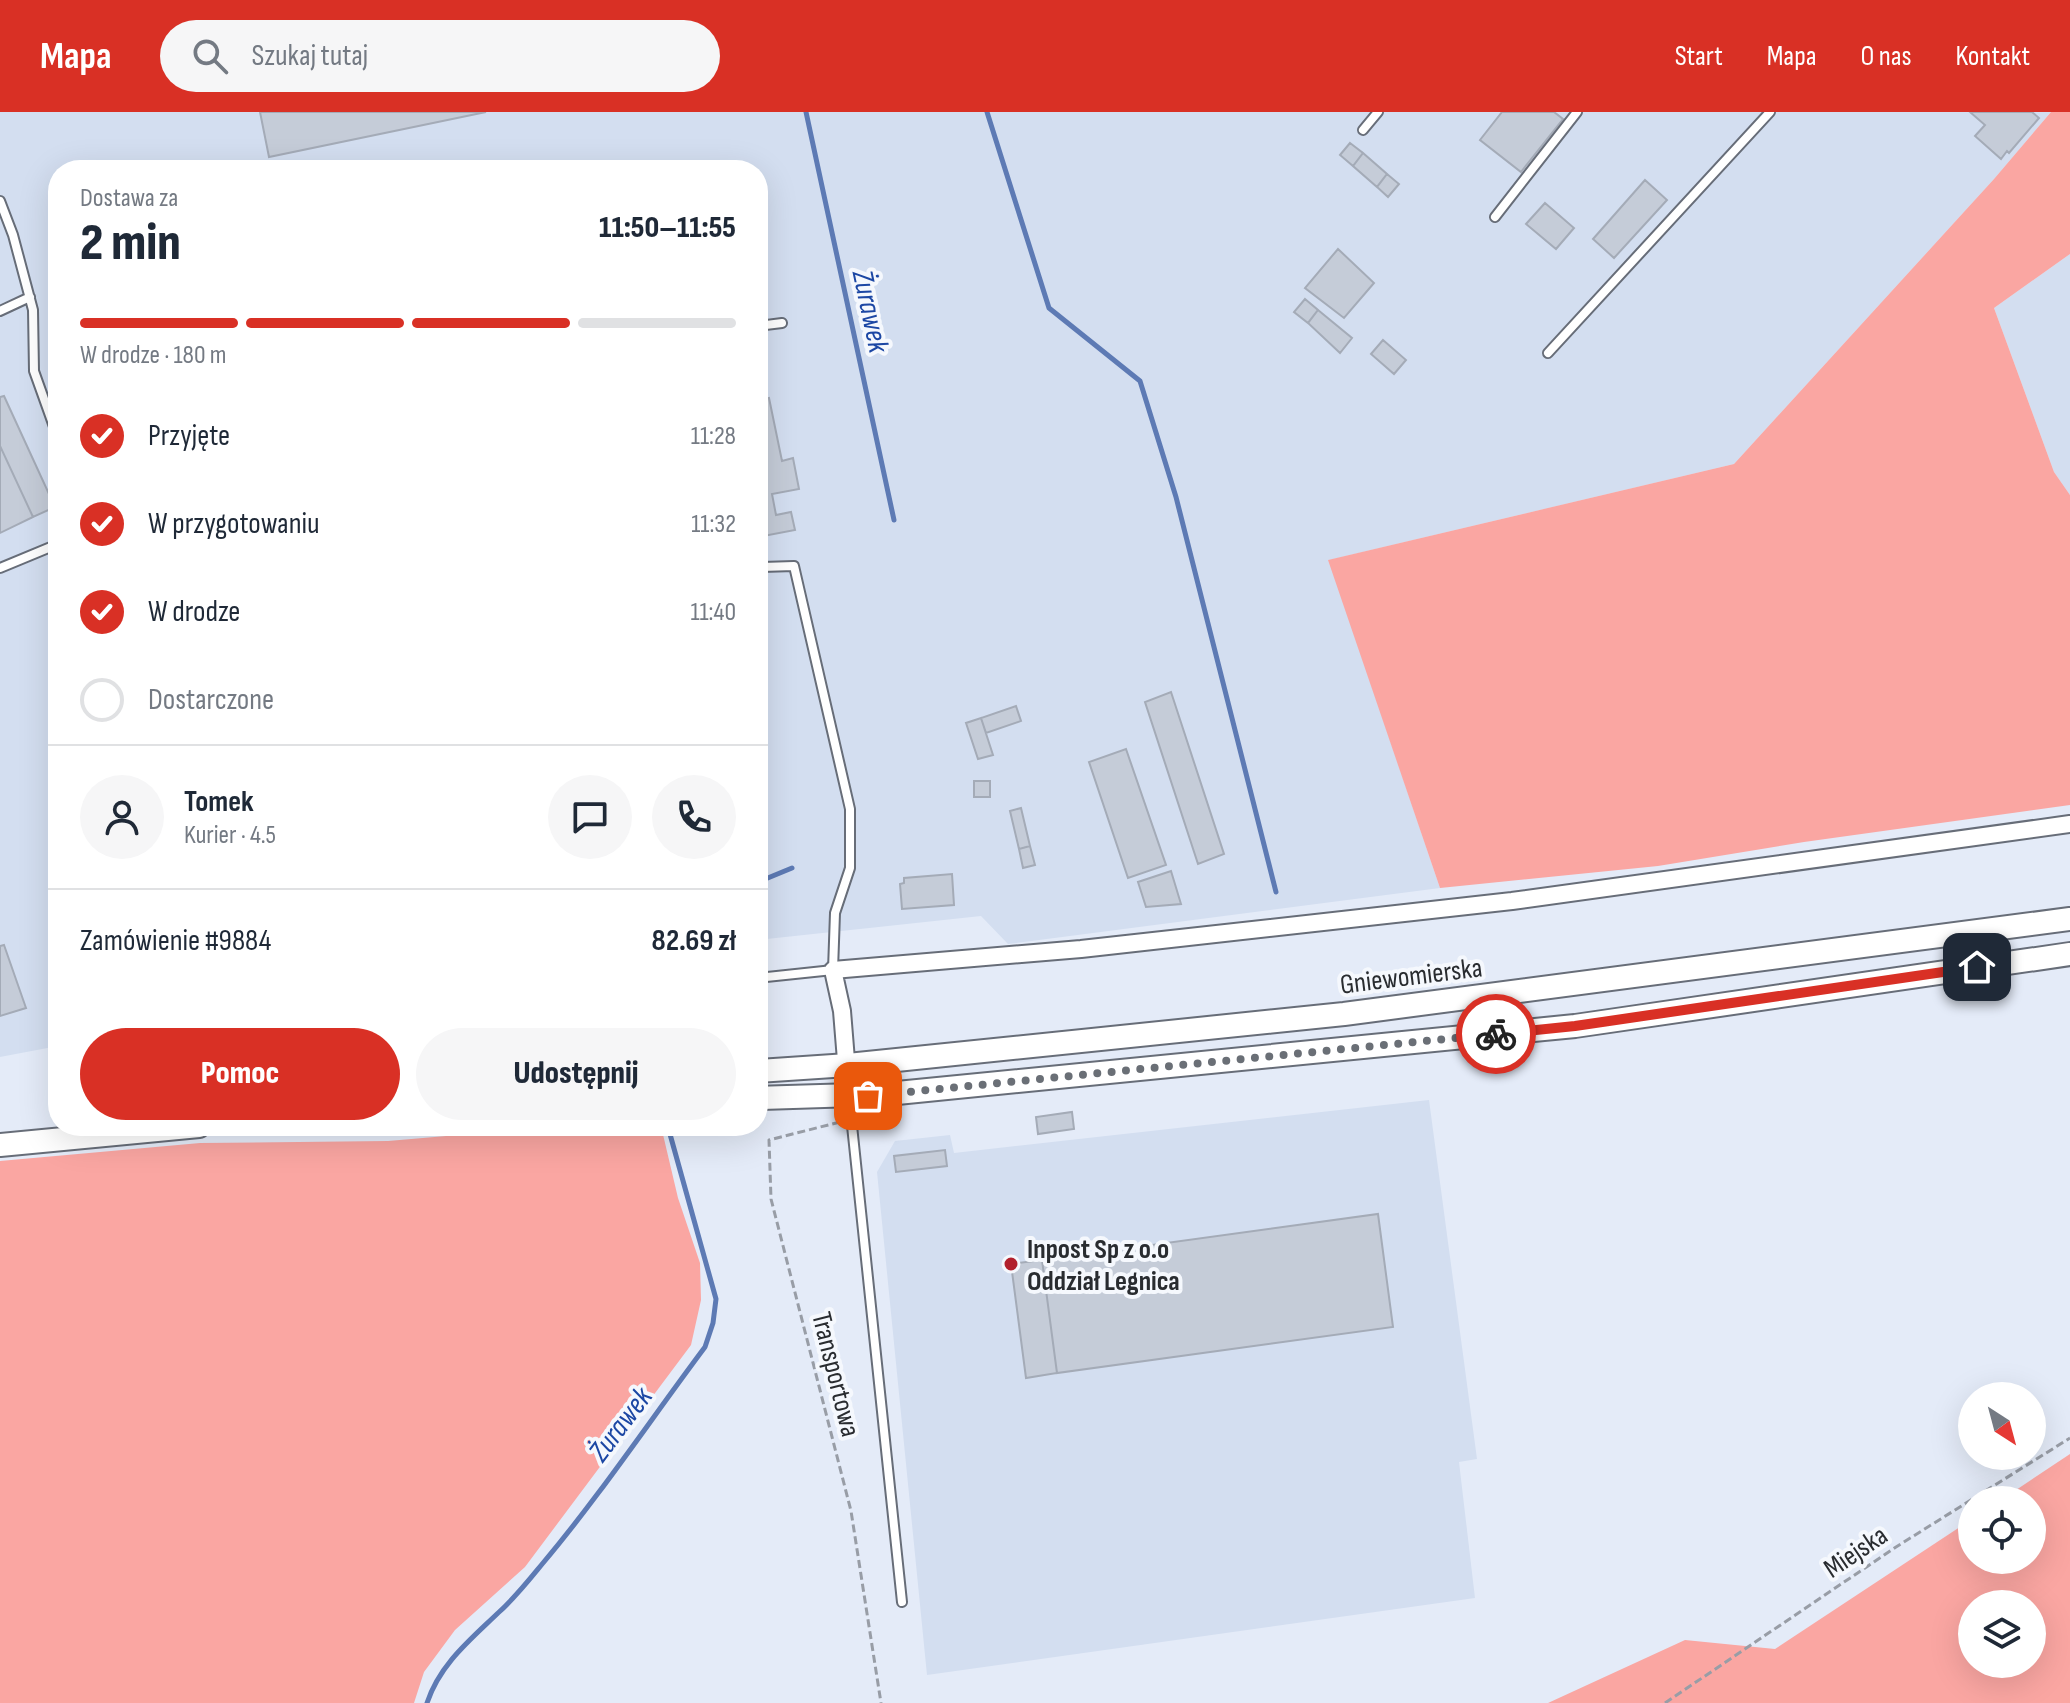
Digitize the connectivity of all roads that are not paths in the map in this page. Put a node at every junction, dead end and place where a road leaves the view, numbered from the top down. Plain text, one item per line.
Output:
1 (1378, 112) edge
2 (1577, 112) edge
3 (1770, 112) edge
4 (1363, 130) dead end
5 (0, 201) edge
6 (1495, 217) dead end
7 (30, 297) junction
8 (0, 311) edge
9 (782, 323) dead end
10 (768, 325) edge
11 (1548, 353) dead end
12 (48, 410) edge
13 (48, 548) edge
14 (768, 567) edge
15 (0, 568) edge
16 (2070, 824) edge
17 (2070, 919) edge
18 (2070, 954) edge
19 (833, 970) junction
20 (768, 977) edge
21 (848, 1065) junction
22 (768, 1070) edge
23 (768, 1099) edge
24 (850, 1108) junction
25 (94, 1136) edge
26 (0, 1145) edge
27 (902, 1602) dead end

1 - 4 lane
2 - 6 lane
3 - 11 lane
5 - 7 lane
7 - 8 lane
7 - 12 lane
9 - 10 lane
13 - 15 lane
14 - 19 lane
16 - 19 street
17 - 21 street, Gniewomierska
18 - 24 street
19 - 20 lane
19 - 21 street
21 - 22 street, Gniewomierska
21 - 24 street
23 - 24 street
24 - 27 lane
25 - 26 street

